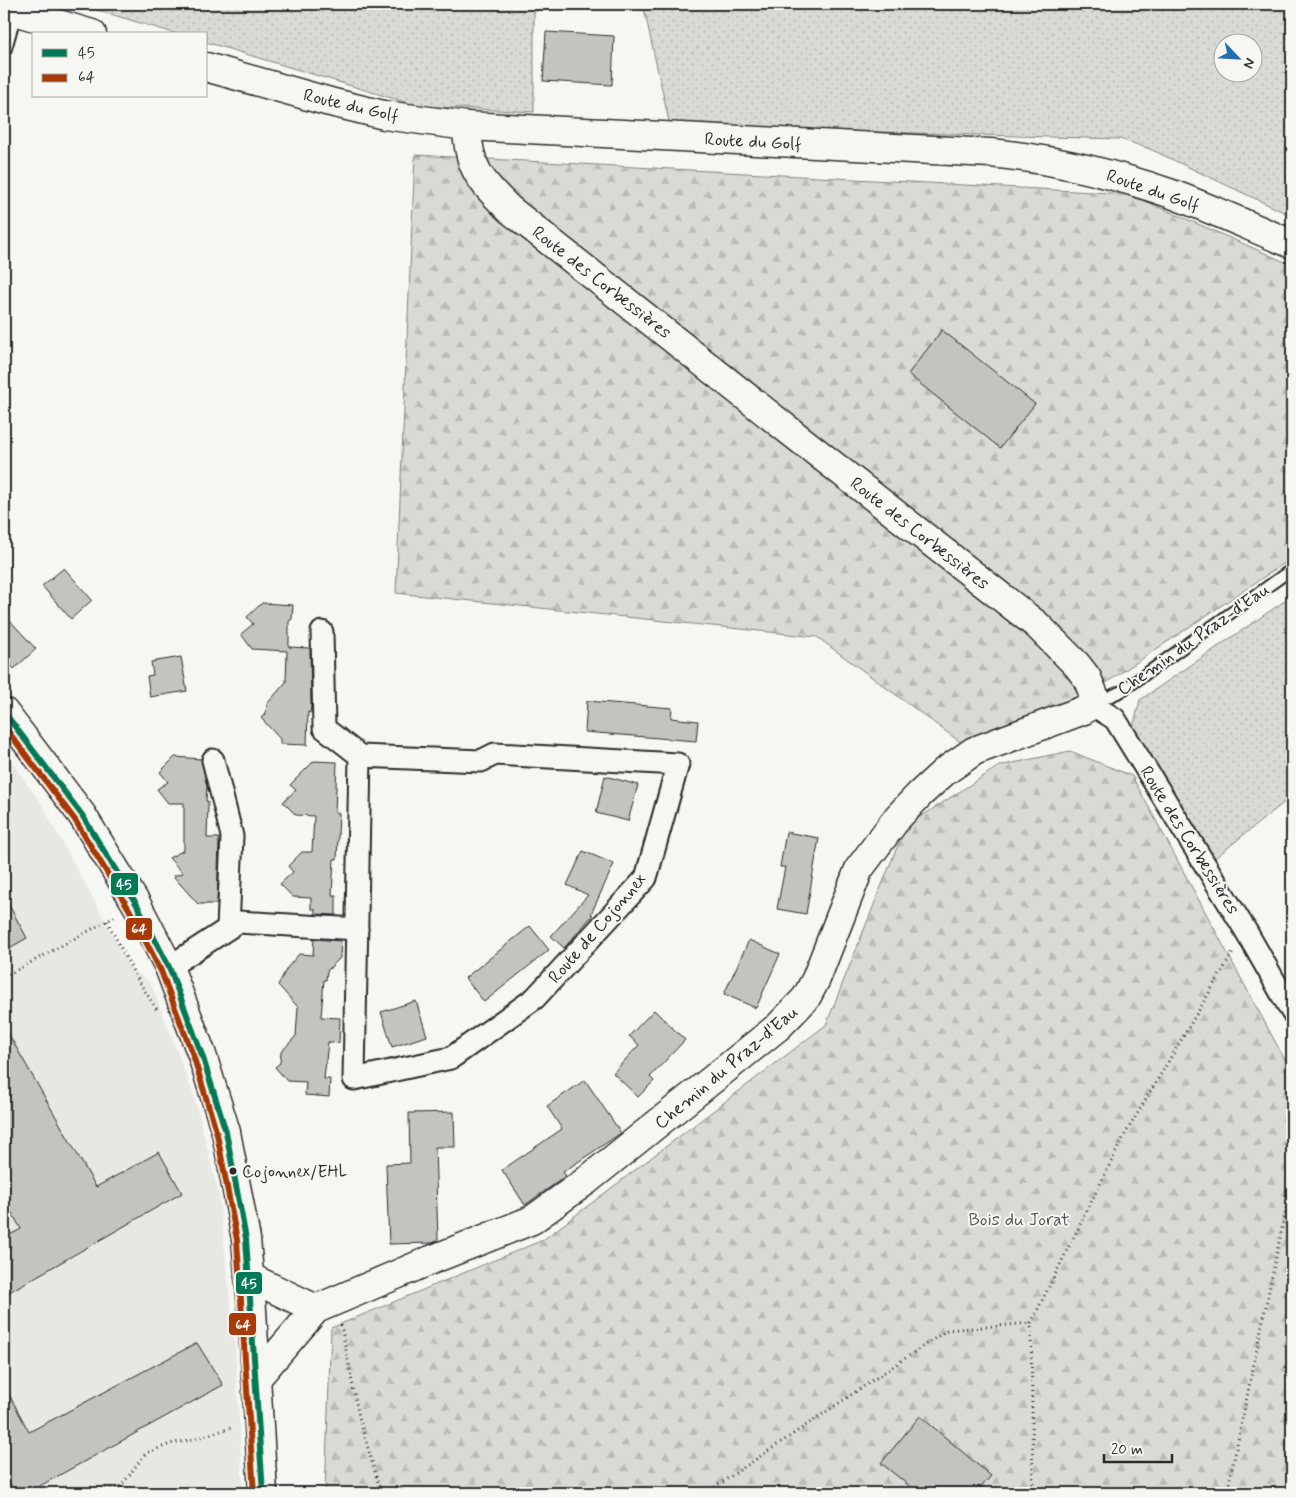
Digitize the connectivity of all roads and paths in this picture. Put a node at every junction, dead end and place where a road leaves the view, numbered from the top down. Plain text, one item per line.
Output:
1 (10, 10) edge
2 (85, 32) edge
3 (6, 49) dead end
4 (208, 68) edge
5 (467, 126) junction
6 (1292, 244) edge
7 (1292, 569) edge
8 (322, 632) dead end
9 (1091, 704) junction
10 (4, 712) edge
11 (360, 756) junction
12 (213, 760) dead end
13 (123, 913) dead end
14 (107, 921) junction
15 (228, 928) junction
16 (357, 930) junction
17 (1246, 931) junction
18 (169, 966) junction
19 (4, 977) edge
20 (1292, 1012) edge
21 (158, 1013) dead end
22 (1292, 1180) edge
23 (249, 1277) junction
24 (326, 1305) junction
25 (1031, 1323) junction
26 (256, 1379) junction
27 (238, 1435) dead end
28 (76, 1493) edge
29 (263, 1493) edge
30 (383, 1493) edge
31 (706, 1493) edge
32 (1033, 1493) edge
33 (1227, 1493) edge

1 - 2 street
1 - 3 lane
4 - 5 street, Route du Golf
5 - 6 street, Route du Golf
5 - 9 street, Route des Corbessières
7 - 9 lane, Chemin du Praz-d'Eau
8 - 11 street
9 - 17 street, Route des Corbessières
9 - 24 street, Chemin du Praz-d'Eau
10 - 18 street
11 - 16 street, Route de Cojonnex
11 - 16 street, Route de Cojonnex
12 - 15 street
13 - 14 path
14 - 19 path
14 - 21 path
15 - 16 street
15 - 18 street
17 - 20 street, Route des Corbessières
17 - 25 path
18 - 23 street
22 - 33 path
23 - 24 street
23 - 26 street
24 - 26 street, Chemin du Praz-d'Eau
24 - 30 path
25 - 31 path
25 - 32 path
26 - 29 street
27 - 28 path

